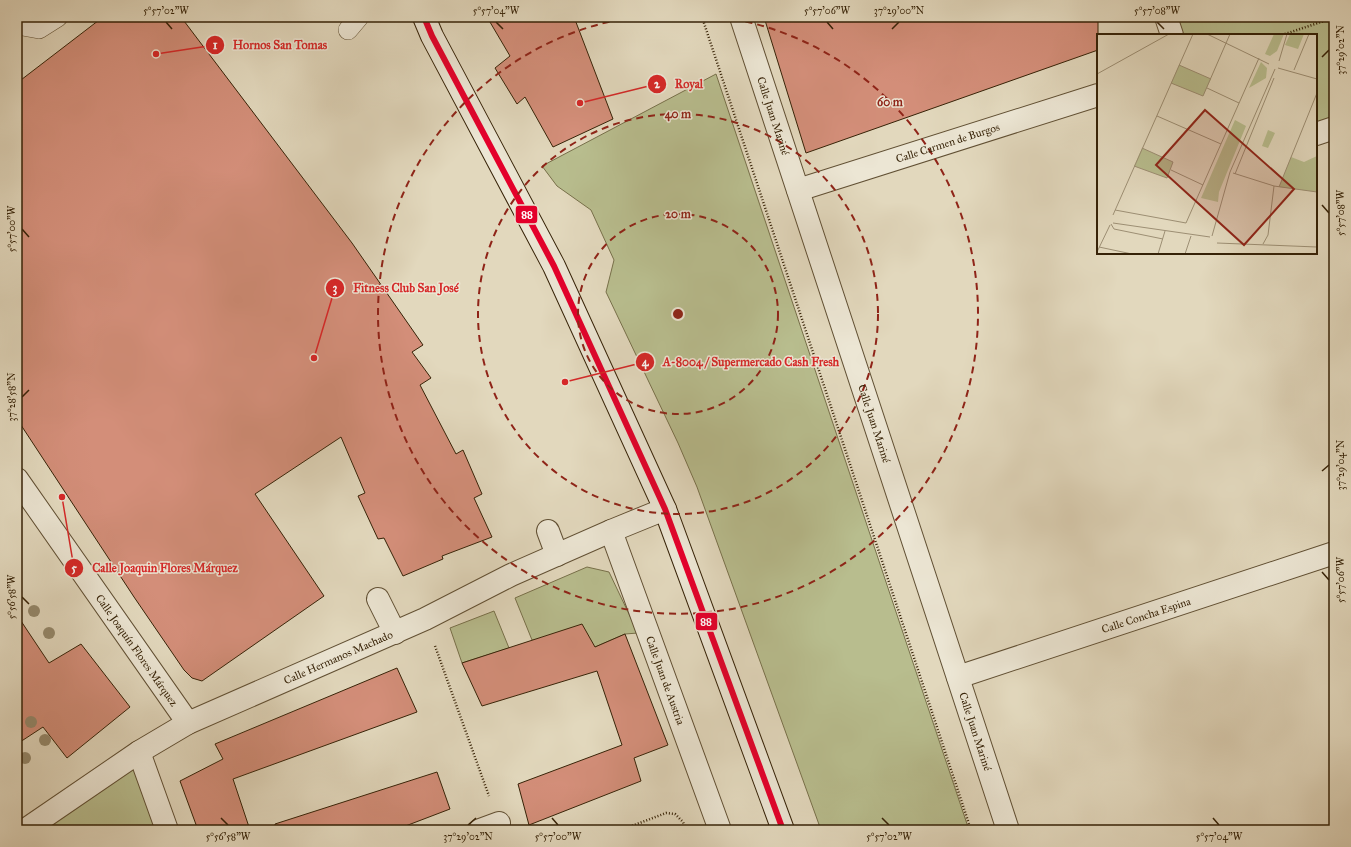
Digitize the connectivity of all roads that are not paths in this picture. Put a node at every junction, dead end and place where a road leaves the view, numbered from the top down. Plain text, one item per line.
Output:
1 (58, 17) edge
2 (416, 17) edge
3 (741, 17) edge
4 (1166, 17) edge
5 (17, 26) edge
6 (428, 27) edge
7 (1172, 34) edge
8 (1097, 96) edge
9 (1334, 128) edge
10 (1317, 134) edge
11 (798, 190) junction
12 (17, 479) edge
13 (665, 509) junction
14 (548, 531) dead end
15 (611, 531) junction
16 (1334, 553) edge
17 (557, 555) junction
18 (378, 599) dead end
19 (395, 633) junction
20 (958, 678) junction
21 (188, 723) junction
22 (139, 752) junction
23 (25, 830) edge
24 (167, 830) edge
25 (720, 830) edge
26 (783, 830) edge
27 (1008, 830) edge

1 - 5 lane
2 - 6 street
3 - 11 street, Calle Juan Mariné
4 - 7 street
6 - 13 street
8 - 11 street, Calle Carmen de Burgos
9 - 10 street
11 - 20 street, Calle Juan Mariné
12 - 21 street, Calle Joaquín Flores Márquez
13 - 15 street, Calle Hermanos Machado
13 - 26 street
14 - 17 street
15 - 17 street, Calle Hermanos Machado
15 - 25 street, Calle Juan de Austria
16 - 20 street, Calle Concha Espina
17 - 19 street, Calle Hermanos Machado
18 - 19 street
19 - 21 street, Calle Hermanos Machado
20 - 27 street, Calle Juan Mariné
21 - 22 street, Calle Hermanos Machado
22 - 23 street, Calle Hermanos Machado
22 - 24 street

